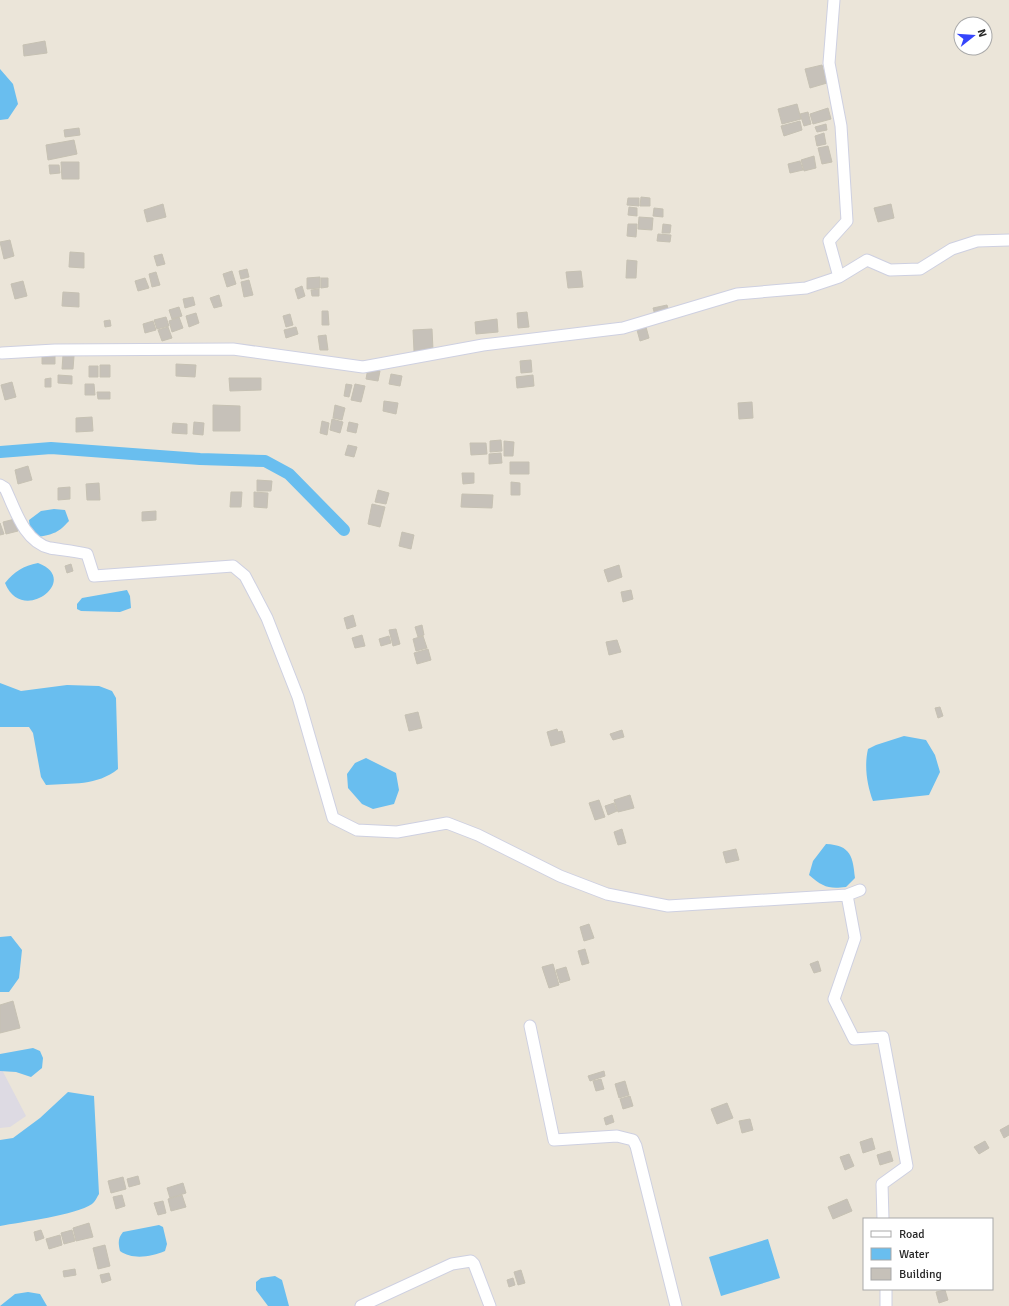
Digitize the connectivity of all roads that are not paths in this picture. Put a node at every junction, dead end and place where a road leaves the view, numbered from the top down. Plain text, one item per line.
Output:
1 (834, 0) edge
2 (1009, 240) edge
3 (839, 278) junction
4 (2, 354) dead end
5 (0, 485) edge
6 (860, 890) dead end
7 (847, 895) junction
8 (530, 1026) dead end
9 (883, 1218) edge
10 (886, 1290) edge
11 (361, 1306) edge
12 (490, 1306) edge
13 (676, 1306) edge
14 (886, 1306) edge

1 - 3 street
2 - 3 street
3 - 4 street
5 - 7 street
6 - 7 street
7 - 9 street
8 - 13 street
10 - 14 street
11 - 12 street

